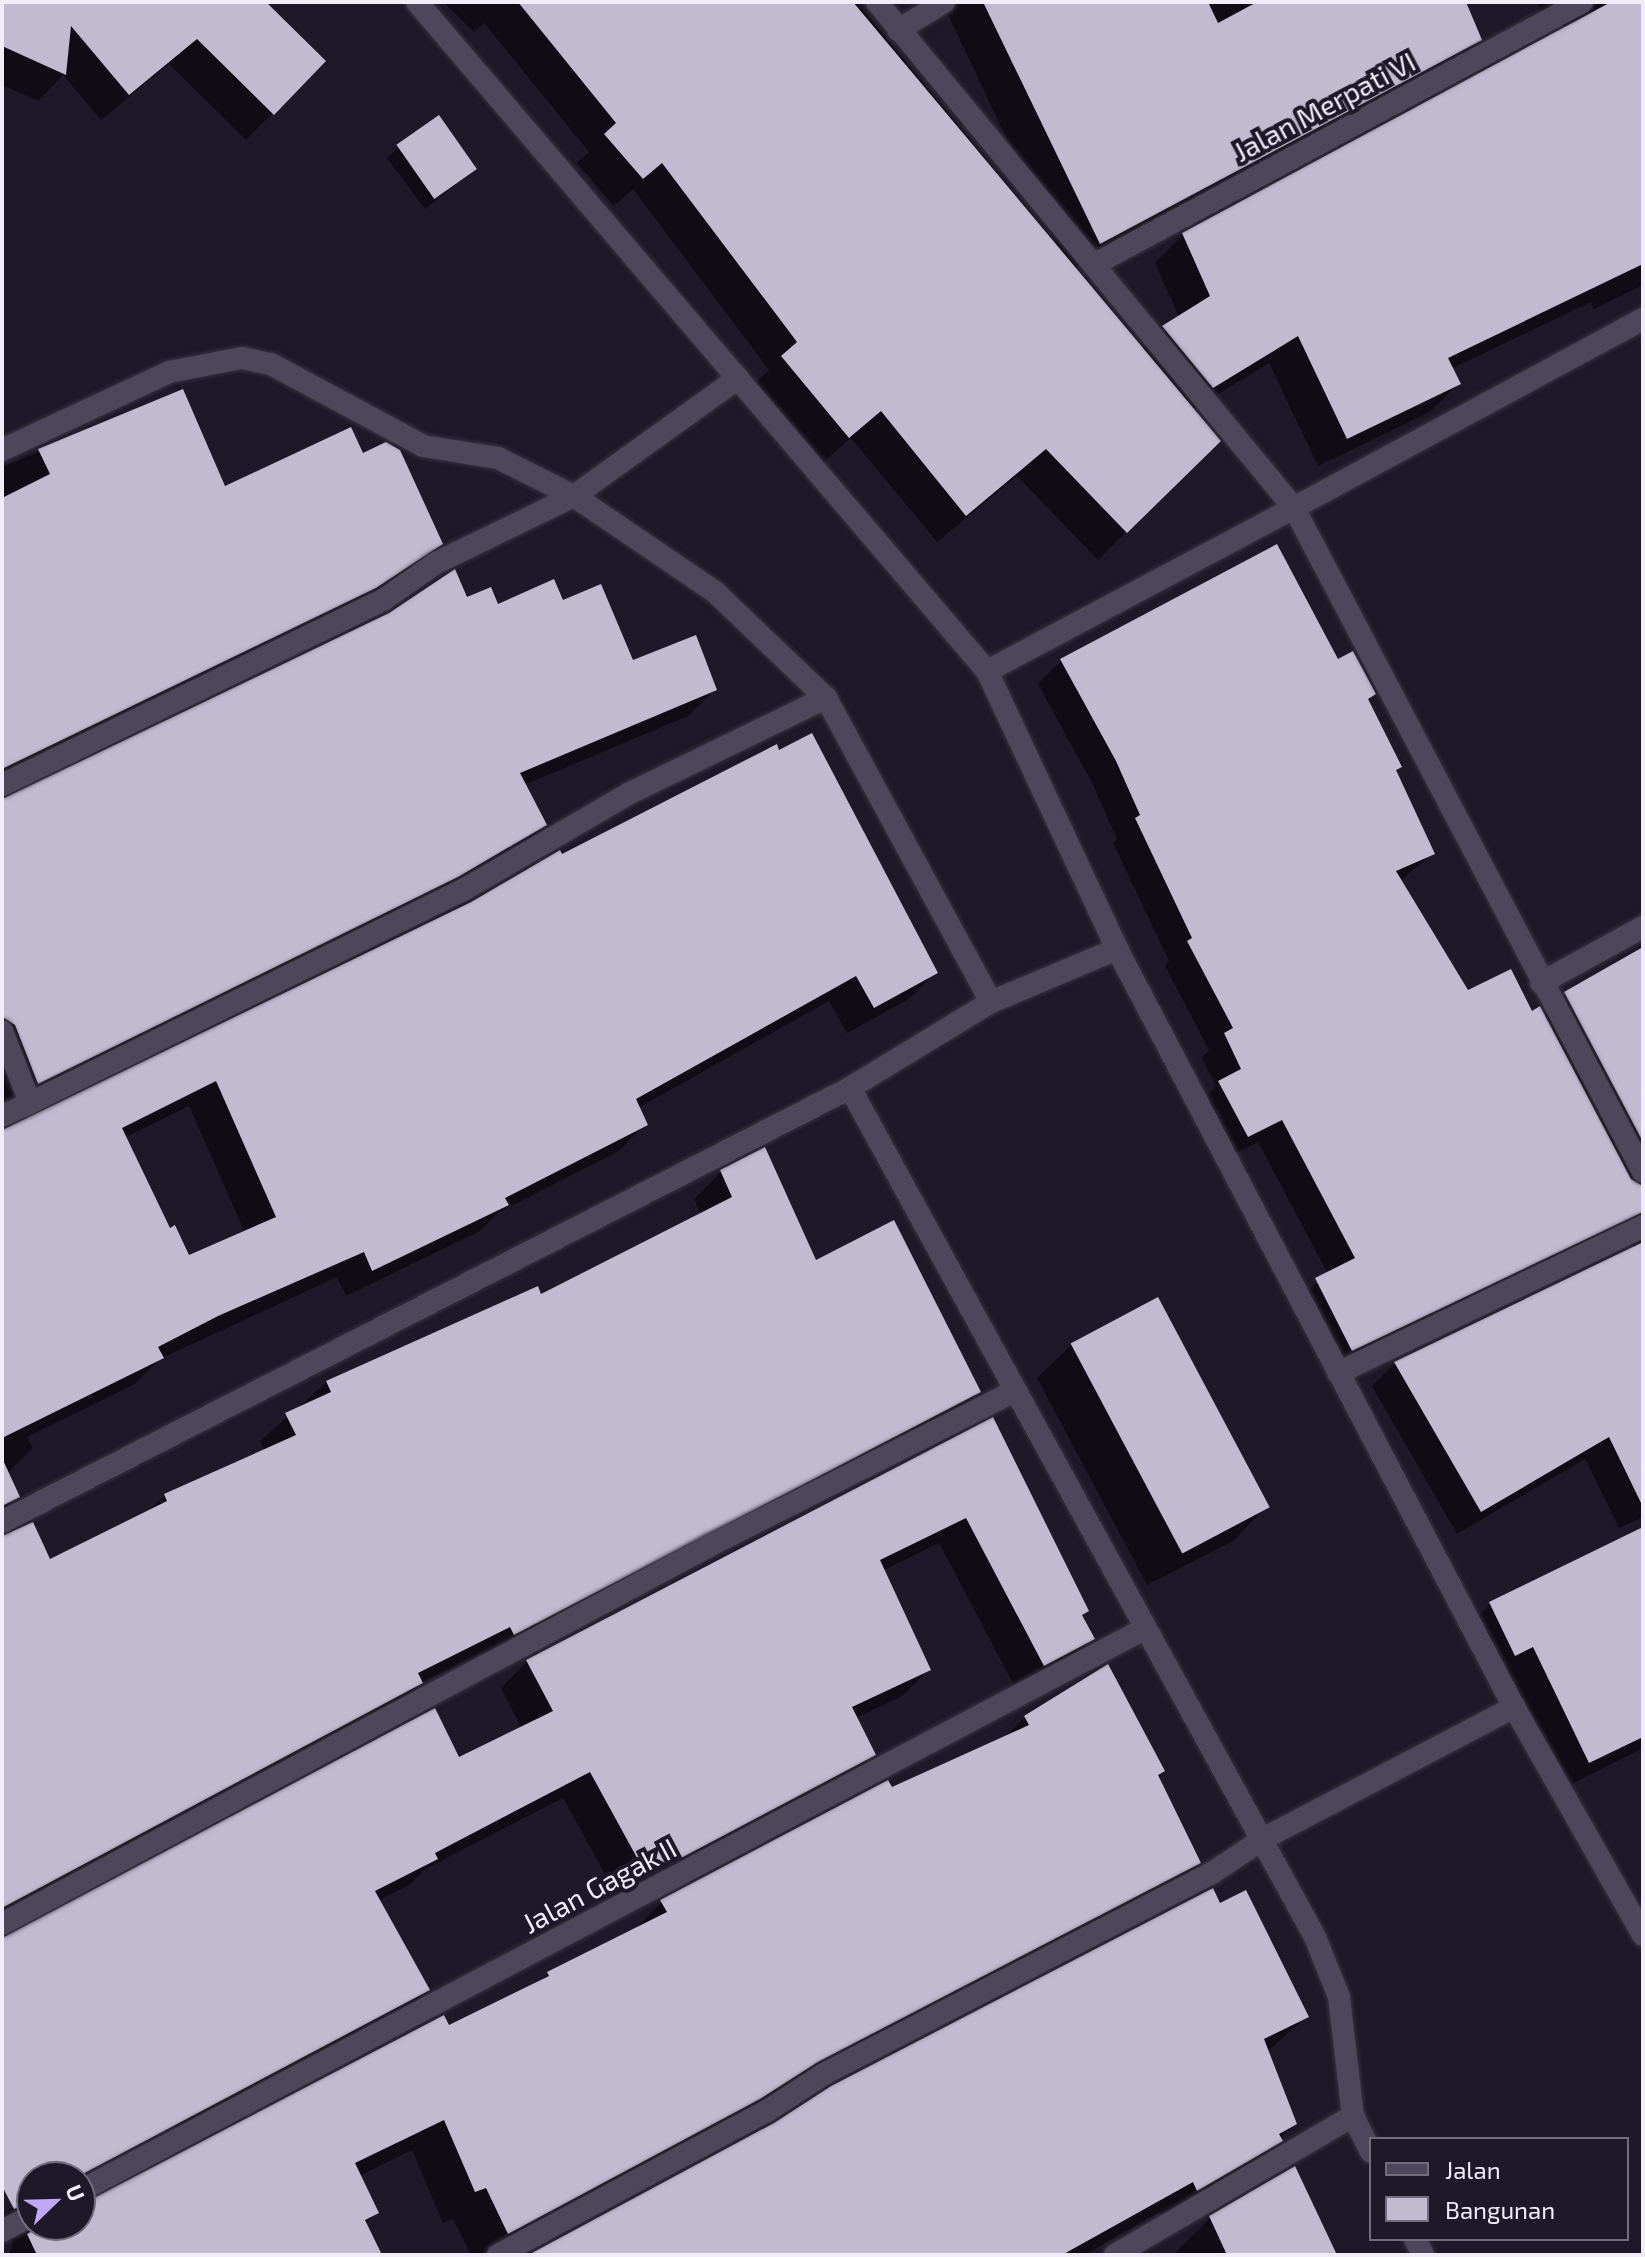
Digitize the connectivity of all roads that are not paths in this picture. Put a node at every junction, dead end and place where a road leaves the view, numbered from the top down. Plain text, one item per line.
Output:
1 (417, 2) edge
2 (877, 2) edge
3 (944, 2) edge
4 (1582, 2) edge
5 (898, 30) junction
6 (1095, 264) junction
7 (1643, 319) edge
8 (738, 378) junction
9 (2, 450) edge
10 (574, 496) junction
11 (1294, 508) junction
12 (987, 671) junction
13 (826, 698) junction
14 (2, 785) edge
15 (1643, 927) edge
16 (1117, 949) junction
17 (1541, 983) junction
18 (991, 1002) junction
19 (2, 1031) edge
20 (850, 1088) junction
21 (30, 1103) junction
22 (2, 1116) edge
23 (1643, 1172) edge
24 (1643, 1226) edge
25 (1338, 1373) junction
26 (1014, 1391) junction
27 (2, 1522) edge
28 (1144, 1629) junction
29 (1514, 1707) junction
30 (1263, 1839) junction
31 (2, 1924) edge
32 (1643, 1935) edge
33 (1353, 2116) junction
34 (1369, 2148) edge
35 (96, 2183) edge
36 (498, 2255) edge
37 (1115, 2255) edge

1 - 8 street
2 - 5 street
3 - 5 street
4 - 6 street, Jalan Merpati VI
5 - 6 street
6 - 11 street
7 - 11 street
8 - 10 street
8 - 12 street
9 - 10 street
10 - 13 street
10 - 14 street
11 - 12 street
11 - 17 street
12 - 16 street
13 - 18 street
13 - 21 street
15 - 17 street
16 - 18 street
16 - 25 street
17 - 23 street
18 - 20 street
19 - 21 street
20 - 26 street
20 - 27 street
21 - 22 street
24 - 25 street
25 - 29 street
26 - 28 street
26 - 31 street
28 - 30 street
28 - 35 street, Jalan Gagak II
29 - 30 street
29 - 32 street
30 - 33 street
30 - 36 street
33 - 34 street
33 - 37 street

